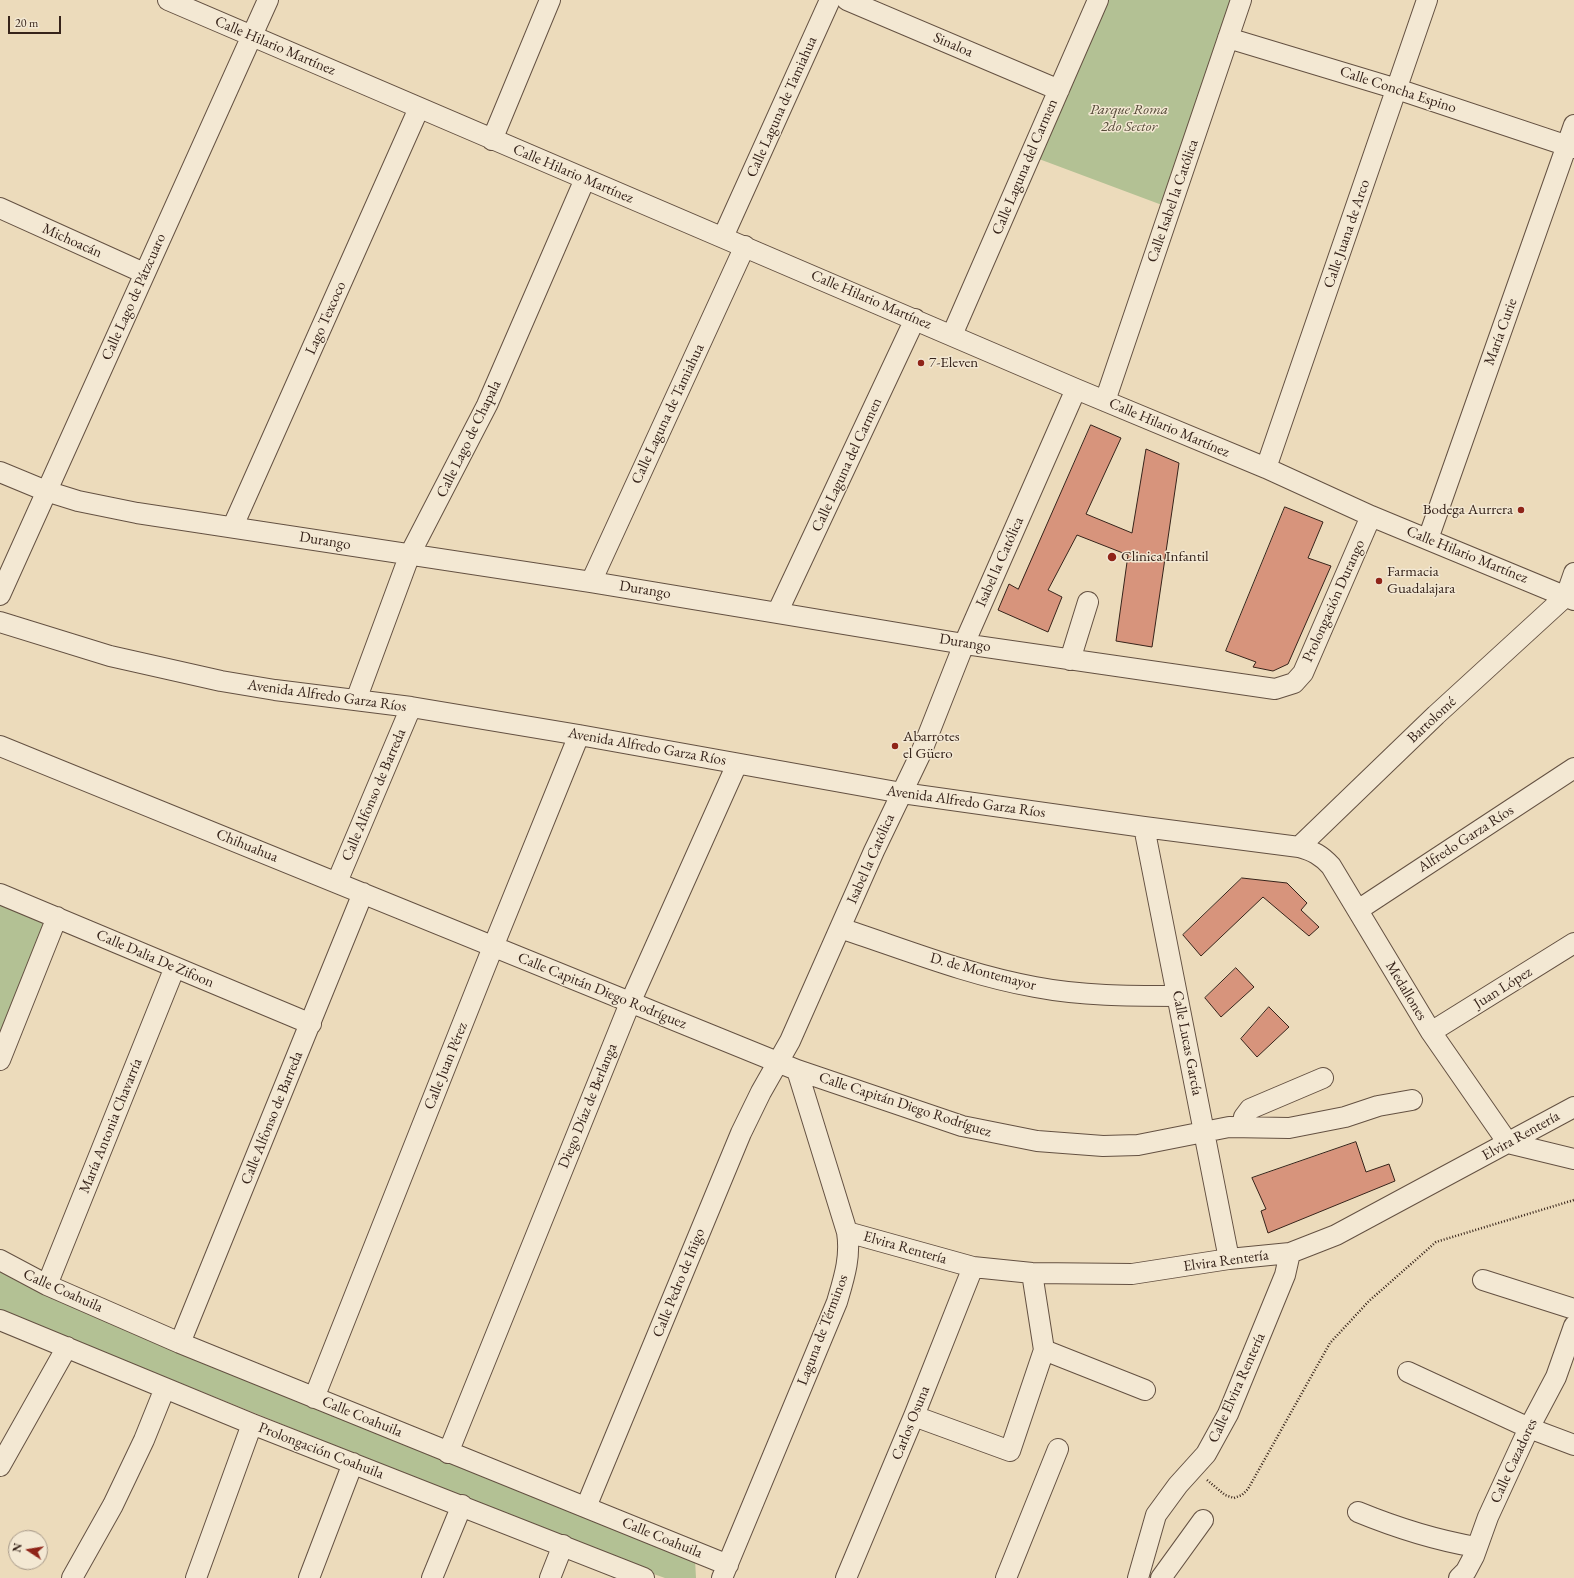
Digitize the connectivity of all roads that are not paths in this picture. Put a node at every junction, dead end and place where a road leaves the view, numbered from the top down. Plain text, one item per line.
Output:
1 (168, 0) edge
2 (268, 0) edge
3 (550, 0) edge
4 (830, 0) edge
5 (847, 0) edge
6 (1098, 0) edge
7 (1241, 0) edge
8 (1427, 0) edge
9 (252, 36) junction
10 (1228, 38) junction
11 (1397, 89) junction
12 (1059, 90) junction
13 (419, 108) junction
14 (1574, 125) edge
15 (492, 140) junction
16 (1571, 147) edge
17 (585, 179) junction
18 (0, 208) edge
19 (724, 237) junction
20 (745, 246) junction
21 (144, 273) junction
22 (915, 319) junction
23 (952, 335) junction
24 (1076, 389) junction
25 (1105, 401) junction
26 (1266, 468) junction
27 (0, 472) edge
28 (46, 492) junction
29 (1372, 516) junction
30 (233, 526) junction
31 (1428, 539) junction
32 (410, 554) junction
33 (1574, 573) edge
34 (591, 582) junction
35 (0, 595) edge
36 (1570, 598) edge
37 (1088, 602) dead end
38 (778, 612) junction
39 (0, 622) edge
40 (964, 644) junction
41 (1070, 660) junction
42 (1294, 683) joint
43 (356, 700) junction
44 (411, 707) junction
45 (580, 735) junction
46 (0, 746) edge
47 (737, 764) junction
48 (1574, 768) edge
49 (902, 793) junction
50 (1144, 827) junction
51 (1299, 847) junction
52 (337, 882) junction
53 (363, 893) junction
54 (0, 894) edge
55 (1358, 910) junction
56 (57, 917) junction
57 (840, 928) junction
58 (1574, 943) edge
59 (493, 947) junction
60 (175, 967) junction
61 (1177, 996) junction
62 (630, 1003) junction
63 (310, 1024) junction
64 (1431, 1032) junction
65 (0, 1060) edge
66 (778, 1063) junction
67 (797, 1070) junction
68 (1323, 1078) dead end
69 (1412, 1100) dead end
70 (1574, 1107) edge
71 (1242, 1127) junction
72 (1204, 1131) junction
73 (1508, 1143) junction
74 (1574, 1159) edge
75 (847, 1232) junction
76 (1290, 1253) junction
77 (0, 1260) edge
78 (1230, 1260) junction
79 (973, 1267) junction
80 (1032, 1274) junction
81 (1483, 1280) dead end
82 (47, 1285) junction
83 (1574, 1309) edge
84 (0, 1320) edge
85 (1574, 1326) edge
86 (180, 1343) junction
87 (67, 1347) junction
88 (1044, 1350) junction
89 (1574, 1369) edge
90 (1408, 1372) dead end
91 (1556, 1377) junction
92 (165, 1388) junction
93 (1146, 1390) dead end
94 (314, 1398) junction
95 (914, 1416) junction
96 (252, 1424) junction
97 (1529, 1428) junction
98 (1574, 1445) edge
99 (1058, 1449) dead end
100 (448, 1453) junction
101 (353, 1463) junction
102 (0, 1466) edge
103 (462, 1505) junction
104 (586, 1507) junction
105 (1358, 1512) dead end
106 (1203, 1520) dead end
107 (563, 1545) junction
108 (1476, 1547) junction
109 (725, 1572) edge
110 (72, 1578) edge
111 (196, 1578) edge
112 (309, 1578) edge
113 (432, 1578) edge
114 (550, 1578) edge
115 (644, 1578) edge
116 (846, 1578) edge
117 (1006, 1578) edge
118 (1138, 1578) edge
119 (1161, 1578) edge
120 (1459, 1578) edge

1 - 9 street, Calle Hilario Martínez
2 - 9 street, Calle Lago de Pátzcuaro
3 - 15 street
4 - 19 street, Calle Laguna de Tamiahua
5 - 12 street, Sinaloa
6 - 12 street, Calle Laguna del Carmen
7 - 10 street, Calle Isabel la Católica
8 - 11 street, Calle Juana de Arco
9 - 13 street, Calle Hilario Martínez
9 - 21 street, Calle Lago de Pátzcuaro
10 - 11 street, Calle Concha Espino
10 - 25 street, Calle Isabel la Católica
11 - 16 street, Calle Concha Espino
11 - 26 street, Calle Juana de Arco
12 - 23 street, Calle Laguna del Carmen
13 - 15 street, Calle Hilario Martínez
13 - 30 street, Lago Texcoco
14 - 16 street, María Curie
15 - 17 street, Calle Hilario Martínez
16 - 31 street, María Curie
17 - 19 street, Calle Hilario Martínez
17 - 32 street, Calle Lago de Chapala
18 - 21 street, Michoacán
19 - 20 street, Calle Hilario Martínez
20 - 22 street, Calle Hilario Martínez
20 - 34 street, Calle Laguna de Tamiahua
21 - 28 street, Calle Lago de Pátzcuaro
22 - 23 street, Calle Hilario Martínez
22 - 38 street, Calle Laguna del Carmen
23 - 24 street, Calle Hilario Martínez
24 - 25 street, Calle Hilario Martínez
24 - 40 street, Isabel la Católica
25 - 26 street, Calle Hilario Martínez
26 - 29 street, Calle Hilario Martínez
27 - 28 street, Durango
28 - 30 street, Durango
28 - 35 street, Calle Lago de Pátzcuaro
29 - 31 street, Calle Hilario Martínez
29 - 42 street, Prolongación Durango
30 - 32 street, Durango
31 - 36 street, Calle Hilario Martínez
32 - 34 street, Durango
32 - 43 street, Calle Lago de Chapala
33 - 36 street
34 - 38 street, Durango
36 - 51 street, Bartolomé
37 - 41 street
38 - 40 street, Durango
39 - 43 street, Avenida Alfredo Garza Ríos
40 - 41 street, Durango
40 - 49 street, Isabel la Católica
41 - 42 street, Durango
43 - 44 street, Avenida Alfredo Garza Ríos
44 - 45 street, Avenida Alfredo Garza Ríos
44 - 52 street, Calle Alfonso de Barreda
45 - 47 street, Avenida Alfredo Garza Ríos
45 - 59 street, Calle Juan Pérez
46 - 52 street, Chihuahua
47 - 49 street, Avenida Alfredo Garza Ríos
47 - 62 street, Diego Díaz de Berlanga
48 - 55 street, Alfredo Garza Ríos
49 - 50 street, Avenida Alfredo Garza Ríos
49 - 57 street, Isabel la Católica
50 - 51 street, Avenida Alfredo Garza Ríos
50 - 61 street, Calle Lucas García
51 - 55 street, Medallones
52 - 53 street, Chihuahua
53 - 59 street, Chihuahua
53 - 63 street, Calle Alfonso de Barreda
54 - 56 street, Calle Dalia De Zifoon
55 - 64 street, Medallones
56 - 60 street, Calle Dalia De Zifoon
56 - 65 street
57 - 61 street, D. de Montemayor
57 - 66 street, Isabel la Católica
58 - 64 street, Juan López
59 - 62 street, Calle Capitán Diego Rodríguez
59 - 94 street, Calle Juan Pérez
60 - 63 street, Calle Dalia De Zifoon
60 - 82 street, María Antonia Chavarría
61 - 72 street, Calle Lucas García
62 - 66 street, Calle Capitán Diego Rodríguez
62 - 100 street, Diego Díaz de Berlanga
63 - 86 street, Calle Alfonso de Barreda
64 - 73 street, Medallones
66 - 67 street
66 - 104 street, Calle Pedro de Iñigo
67 - 72 street, Calle Capitán Diego Rodríguez
67 - 75 street, Laguna de Términos
68 - 71 street
69 - 71 street, Calle Capitán Diego Rodríguez
70 - 73 street, Elvira Rentería
71 - 72 street, Calle Capitán Diego Rodríguez
72 - 78 street, Calle Lucas García
73 - 74 street
73 - 76 street, Elvira Rentería
75 - 79 street, Elvira Rentería
75 - 109 street, Laguna de Términos
76 - 78 street, Elvira Rentería
76 - 118 street, Calle Elvira Rentería
77 - 82 street, Calle Coahuila
78 - 80 street, Elvira Rentería
79 - 80 street, Elvira Rentería
79 - 95 street, Carlos Osuna
80 - 88 street
81 - 83 street
82 - 86 street, Calle Coahuila
84 - 87 street, Prolongación Coahuila
85 - 91 street, Calle Cazadores
86 - 94 street, Calle Coahuila
87 - 92 street, Prolongación Coahuila
87 - 102 street
88 - 93 street
88 - 95 street
89 - 91 street
90 - 97 street
91 - 97 street, Calle Cazadores
92 - 96 street, Prolongación Coahuila
92 - 110 street
94 - 100 street, Calle Coahuila
95 - 116 street, Carlos Osuna
96 - 101 street, Prolongación Coahuila
96 - 111 street
97 - 98 street
97 - 108 street, Calle Cazadores
99 - 117 street
100 - 104 street, Calle Coahuila
101 - 103 street, Prolongación Coahuila
101 - 112 street
103 - 107 street, Prolongación Coahuila
103 - 113 street
104 - 109 street, Calle Coahuila
105 - 108 street
106 - 119 street
107 - 114 street
107 - 115 street, Prolongación Coahuila
108 - 120 street, Calle Cazadores

